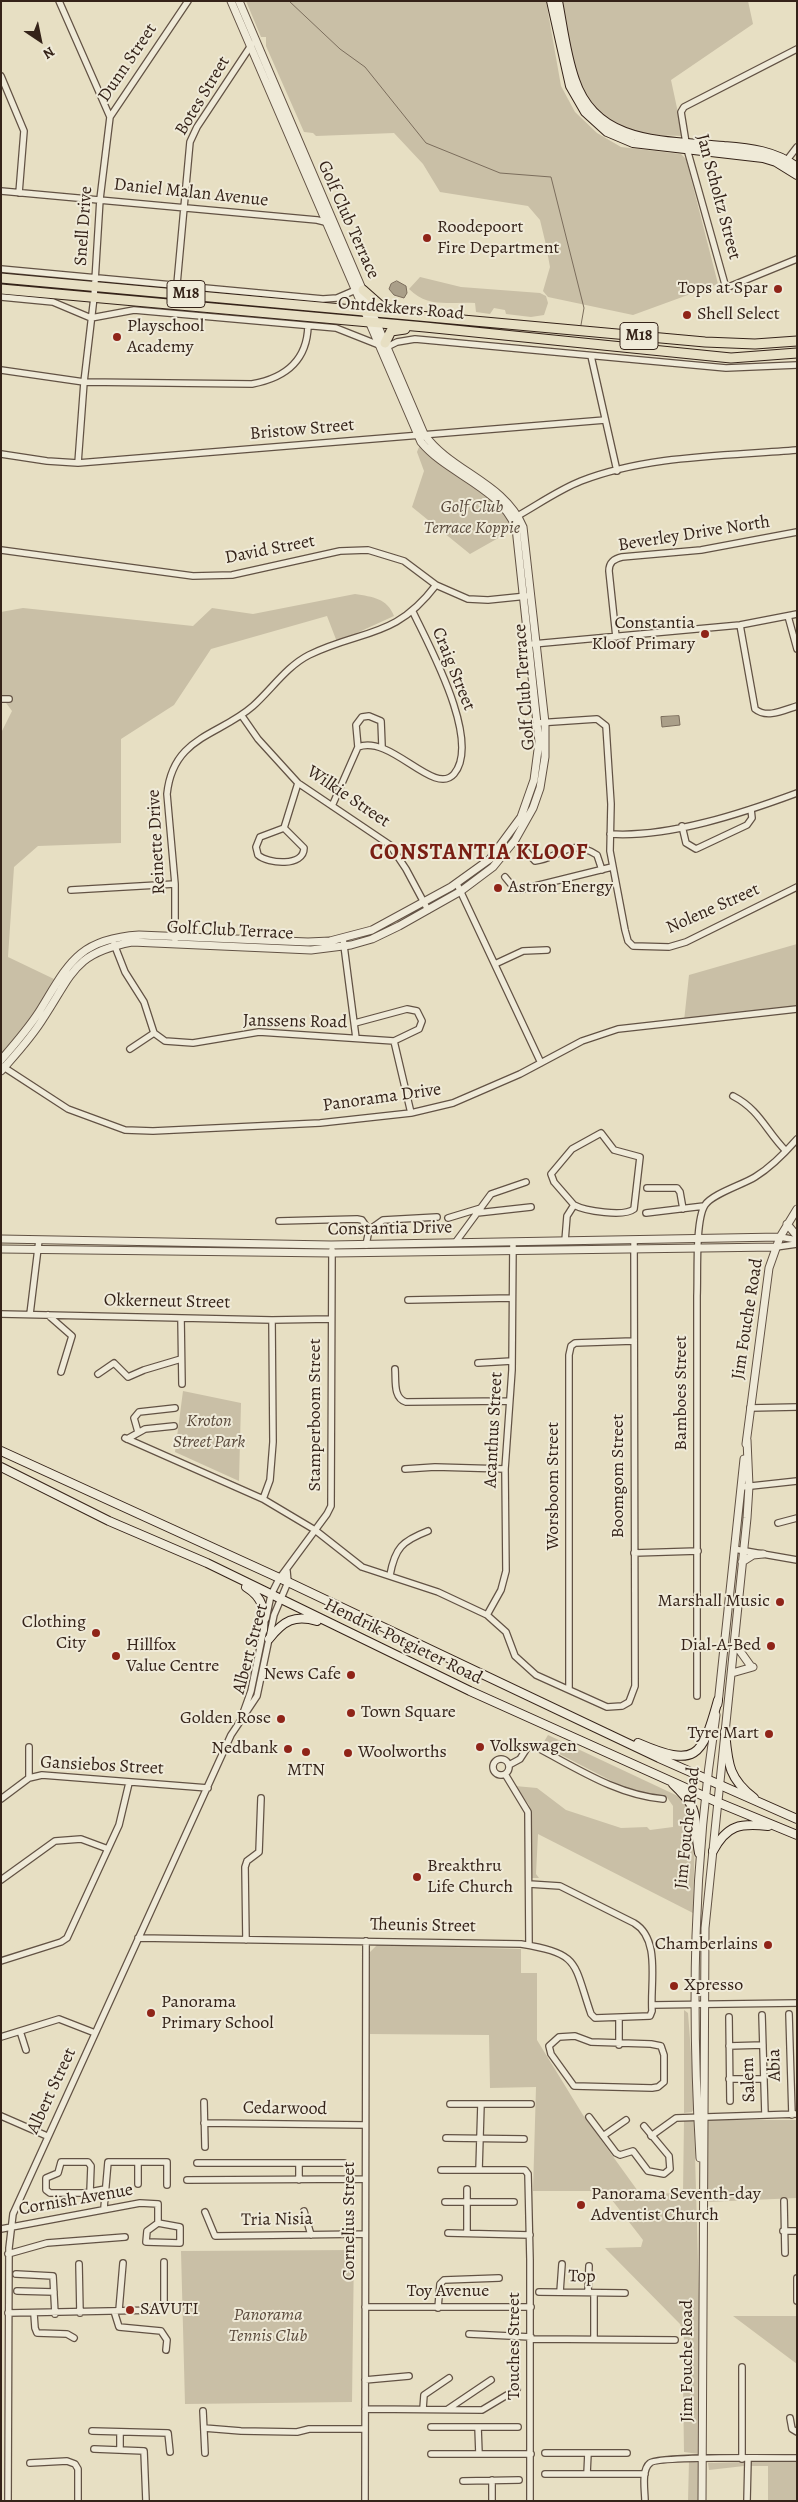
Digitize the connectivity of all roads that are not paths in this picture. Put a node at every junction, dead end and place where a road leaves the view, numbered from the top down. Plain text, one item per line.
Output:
1 (59, 1) edge
2 (188, 1) edge
3 (231, 1) edge
4 (238, 1) edge
5 (551, 1) edge
6 (558, 1) edge
7 (253, 43) junction
8 (797, 49) edge
9 (1, 76) edge
10 (110, 117) junction
11 (687, 146) junction
12 (797, 147) edge
13 (787, 160) junction
14 (797, 166) edge
15 (797, 176) edge
16 (1, 191) edge
17 (20, 193) junction
18 (100, 199) junction
19 (182, 209) junction
20 (326, 220) junction
21 (797, 259) edge
22 (1, 269) edge
23 (1, 278) edge
24 (95, 281) junction
25 (177, 284) junction
26 (1, 289) edge
27 (360, 290) junction
28 (1, 297) edge
29 (94, 297) junction
30 (369, 312) junction
31 (421, 315) junction
32 (91, 318) junction
33 (373, 322) junction
34 (308, 326) junction
35 (425, 326) junction
36 (797, 341) edge
37 (383, 345) junction
38 (797, 355) edge
39 (591, 356) junction
40 (797, 365) edge
41 (1, 370) edge
42 (84, 382) junction
43 (605, 420) junction
44 (421, 435) junction
45 (797, 450) edge
46 (1, 454) edge
47 (78, 463) junction
48 (617, 471) junction
49 (515, 517) junction
50 (797, 532) edge
51 (1, 552) edge
52 (436, 585) junction
53 (528, 596) junction
54 (413, 612) junction
55 (797, 614) edge
56 (788, 616) junction
57 (740, 626) junction
58 (616, 637) junction
59 (538, 644) junction
60 (529, 645) junction
61 (797, 649) edge
62 (1, 699) edge
63 (9, 699) dead end
64 (797, 706) edge
65 (242, 716) junction
66 (537, 723) junction
67 (545, 723) junction
68 (382, 746) junction
69 (358, 747) junction
70 (298, 783) junction
71 (797, 793) edge
72 (332, 806) junction
73 (751, 809) junction
74 (682, 826) junction
75 (284, 828) junction
76 (610, 834) junction
77 (524, 849) dead end
78 (612, 867) junction
79 (602, 870) junction
80 (506, 877) dead end
81 (174, 884) junction
82 (459, 887) junction
83 (797, 887) edge
84 (72, 890) dead end
85 (424, 902) junction
86 (428, 910) junction
87 (343, 938) junction
88 (175, 939) junction
89 (114, 942) junction
90 (343, 947) junction
91 (547, 950) dead end
92 (495, 964) junction
93 (797, 1009) edge
94 (355, 1023) junction
95 (154, 1033) junction
96 (356, 1038) junction
97 (394, 1041) junction
98 (130, 1049) dead end
99 (541, 1063) junction
100 (2, 1066) edge
101 (733, 1096) dead end
102 (411, 1112) junction
103 (797, 1139) edge
104 (786, 1151) junction
105 (526, 1182) dead end
106 (647, 1188) dead end
107 (574, 1205) junction
108 (704, 1206) junction
109 (531, 1207) dead end
110 (683, 1209) junction
111 (797, 1209) edge
112 (479, 1210) junction
113 (646, 1212) dead end
114 (437, 1218) dead end
115 (448, 1218) dead end
116 (280, 1221) dead end
117 (787, 1224) junction
118 (369, 1230) junction
119 (797, 1236) edge
120 (780, 1237) junction
121 (1, 1239) edge
122 (699, 1239) junction
123 (39, 1240) junction
124 (634, 1240) junction
125 (797, 1240) edge
126 (565, 1241) junction
127 (513, 1242) junction
128 (455, 1243) junction
129 (797, 1244) edge
130 (331, 1245) junction
131 (366, 1245) junction
132 (776, 1247) junction
133 (698, 1248) junction
134 (1, 1249) edge
135 (39, 1250) junction
136 (513, 1250) junction
137 (634, 1250) junction
138 (332, 1254) junction
139 (512, 1298) junction
140 (408, 1300) dead end
141 (1, 1314) edge
142 (30, 1314) junction
143 (48, 1314) junction
144 (181, 1318) junction
145 (332, 1319) junction
146 (272, 1320) junction
147 (633, 1341) junction
148 (182, 1359) junction
149 (512, 1361) junction
150 (478, 1363) dead end
151 (396, 1369) dead end
152 (61, 1372) dead end
153 (98, 1374) dead end
154 (182, 1384) dead end
155 (508, 1401) junction
156 (797, 1407) edge
157 (175, 1408) dead end
158 (750, 1408) junction
159 (132, 1411) dead end
160 (174, 1426) dead end
161 (137, 1430) junction
162 (1, 1450) edge
163 (1, 1467) edge
164 (405, 1469) dead end
165 (506, 1470) junction
166 (797, 1481) edge
167 (746, 1487) junction
168 (263, 1499) junction
169 (797, 1518) edge
170 (778, 1523) dead end
171 (315, 1530) junction
172 (428, 1532) dead end
173 (734, 1549) junction
174 (743, 1550) junction
175 (698, 1551) junction
176 (634, 1553) junction
177 (763, 1554) junction
178 (797, 1560) edge
179 (742, 1562) junction
180 (207, 1563) junction
181 (287, 1571) junction
182 (390, 1575) junction
183 (279, 1579) junction
184 (288, 1582) junction
185 (272, 1595) junction
186 (280, 1599) junction
187 (487, 1615) junction
188 (263, 1630) junction
189 (347, 1632) junction
190 (269, 1639) junction
191 (735, 1644) junction
192 (732, 1673) junction
193 (569, 1689) junction
194 (697, 1696) dead end
195 (718, 1700) junction
196 (575, 1719) junction
197 (240, 1720) junction
198 (725, 1732) junction
199 (29, 1747) dead end
200 (509, 1765) junction
201 (504, 1774) junction
202 (29, 1778) junction
203 (667, 1779) junction
204 (706, 1779) junction
205 (129, 1783) junction
206 (719, 1784) junction
207 (208, 1788) junction
208 (705, 1797) junction
209 (261, 1798) dead end
210 (1, 1799) edge
211 (663, 1799) dead end
212 (717, 1802) junction
213 (766, 1807) junction
214 (797, 1819) edge
215 (780, 1828) junction
216 (797, 1835) edge
217 (108, 1849) junction
218 (714, 1851) junction
219 (699, 1853) junction
220 (1, 1880) edge
221 (529, 1884) junction
222 (138, 1938) junction
223 (246, 1940) junction
224 (366, 1940) junction
225 (529, 1945) junction
226 (1, 1961) edge
227 (797, 2002) edge
228 (652, 2005) junction
229 (693, 2005) junction
230 (705, 2005) junction
231 (789, 2014) dead end
232 (762, 2015) dead end
233 (728, 2017) dead end
234 (619, 2018) junction
235 (20, 2031) junction
236 (95, 2033) junction
237 (1, 2037) edge
238 (620, 2044) junction
239 (762, 2045) junction
240 (729, 2046) junction
241 (26, 2050) dead end
242 (790, 2069) junction
243 (797, 2069) edge
244 (764, 2078) junction
245 (729, 2079) junction
246 (730, 2101) dead end
247 (204, 2102) dead end
248 (450, 2104) dead end
249 (481, 2104) junction
250 (531, 2104) dead end
251 (794, 2114) edge
252 (765, 2115) junction
253 (1, 2116) edge
254 (701, 2116) junction
255 (589, 2117) dead end
256 (626, 2120) dead end
257 (204, 2123) junction
258 (365, 2125) junction
259 (644, 2126) dead end
260 (47, 2136) junction
261 (603, 2136) junction
262 (651, 2136) junction
263 (446, 2138) dead end
264 (481, 2138) junction
265 (524, 2139) dead end
266 (205, 2147) dead end
267 (138, 2162) junction
268 (197, 2163) dead end
269 (299, 2163) junction
270 (344, 2163) dead end
271 (441, 2170) dead end
272 (479, 2170) junction
273 (365, 2179) junction
274 (187, 2180) dead end
275 (300, 2180) junction
276 (138, 2184) dead end
277 (167, 2185) dead end
278 (106, 2189) junction
279 (467, 2190) dead end
280 (90, 2192) junction
281 (784, 2201) dead end
282 (445, 2202) dead end
283 (467, 2202) junction
284 (514, 2202) dead end
285 (104, 2208) junction
286 (304, 2211) dead end
287 (205, 2212) dead end
288 (158, 2223) junction
289 (10, 2227) junction
290 (1, 2229) edge
291 (783, 2231) junction
292 (797, 2231) edge
293 (448, 2233) dead end
294 (467, 2233) junction
295 (365, 2234) junction
296 (311, 2235) junction
297 (530, 2235) junction
298 (124, 2237) dead end
299 (785, 2253) dead end
300 (8, 2254) junction
301 (164, 2262) dead end
302 (124, 2263) dead end
303 (79, 2264) dead end
304 (562, 2264) dead end
305 (589, 2266) dead end
306 (16, 2274) dead end
307 (499, 2278) dead end
308 (797, 2278) edge
309 (17, 2291) dead end
310 (54, 2292) junction
311 (538, 2292) dead end
312 (560, 2292) junction
313 (591, 2292) junction
314 (625, 2293) dead end
315 (797, 2301) edge
316 (365, 2307) junction
317 (530, 2307) junction
318 (438, 2308) junction
319 (119, 2311) junction
320 (8, 2313) junction
321 (80, 2313) junction
322 (34, 2314) junction
323 (55, 2314) junction
324 (469, 2334) dead end
325 (74, 2338) dead end
326 (531, 2338) junction
327 (594, 2338) junction
328 (675, 2340) dead end
329 (166, 2350) dead end
330 (742, 2367) dead end
331 (409, 2376) dead end
332 (449, 2378) dead end
333 (365, 2380) junction
334 (491, 2380) dead end
335 (517, 2389) dead end
336 (1, 2393) edge
337 (8, 2393) junction
338 (365, 2409) junction
339 (448, 2409) junction
340 (423, 2410) junction
341 (203, 2411) dead end
342 (790, 2418) dead end
343 (431, 2427) dead end
344 (478, 2427) junction
345 (518, 2427) dead end
346 (204, 2428) junction
347 (365, 2428) junction
348 (92, 2432) dead end
349 (120, 2432) junction
350 (797, 2432) edge
351 (94, 2449) dead end
352 (120, 2449) junction
353 (170, 2452) dead end
354 (205, 2453) dead end
355 (545, 2453) dead end
356 (588, 2453) junction
357 (627, 2453) dead end
358 (431, 2454) dead end
359 (479, 2454) junction
360 (530, 2454) junction
361 (797, 2458) edge
362 (745, 2459) junction
363 (702, 2460) junction
364 (30, 2463) dead end
365 (1, 2471) edge
366 (8, 2472) junction
367 (544, 2474) dead end
368 (588, 2474) junction
369 (645, 2474) junction
370 (492, 2480) junction
371 (519, 2480) dead end
372 (463, 2481) dead end
373 (8, 2501) edge
374 (78, 2501) edge
375 (146, 2501) edge
376 (365, 2501) edge
377 (492, 2501) edge
378 (530, 2501) edge
379 (645, 2501) edge
380 (702, 2501) edge
381 (747, 2501) edge

1 - 10 street
2 - 10 street, Dunn Street
3 - 7 street, Golf Club Terrace
4 - 7 street, Golf Club Terrace
5 - 11 main road
6 - 11 main road
7 - 19 street, Botes Street
7 - 20 street, Golf Club Terrace
8 - 11 street, Jan Scholtz Street
9 - 17 street
10 - 18 street, Snell Drive
11 - 13 main road
11 - 15 main road
11 - 21 street, Jan Scholtz Street
12 - 13 street
13 - 14 main road
16 - 17 street, Daniel Malan Avenue
17 - 18 street, Daniel Malan Avenue
18 - 19 street, Daniel Malan Avenue
18 - 24 street, Snell Drive
19 - 20 street, Daniel Malan Avenue
19 - 25 street, Botes Street
20 - 27 street, Golf Club Terrace
22 - 24 street, Ontdekkers Road
23 - 24 main road, Ontdekkers Road / M18
24 - 25 street, Ontdekkers Road
24 - 29 street, Snell Drive
24 - 30 main road, Ontdekkers Road / M18
25 - 27 street, Ontdekkers Road
26 - 29 main road, Ontdekkers Road / M18
27 - 30 street, Golf Club Terrace
27 - 31 main road
28 - 32 street
29 - 32 street, Snell Drive
29 - 33 main road, Ontdekkers Road / M18
30 - 31 main road, Ontdekkers Road / M18
30 - 33 street, Golf Club Terrace
31 - 36 main road, Ontdekkers Road / M18
32 - 34 street, Ontdekkers Road
32 - 42 street, Snell Drive
33 - 35 main road, Ontdekkers Road / M18
33 - 37 street, Golf Club Terrace
34 - 37 street, Ontdekkers Road
34 - 42 street
35 - 37 main road
35 - 38 main road, Ontdekkers Road / M18
37 - 39 street, Ontdekkers Road
37 - 44 street, Golf Club Terrace
39 - 40 street, Ontdekkers Road
39 - 43 street
41 - 42 street
42 - 47 street, Snell Drive
43 - 44 street, Bristow Street
43 - 48 street
44 - 47 street, Bristow Street
44 - 49 street, Golf Club Terrace
45 - 48 street
46 - 47 street, Bristow Street
48 - 49 street
49 - 53 street, Golf Club Terrace
50 - 58 street, Beverley Drive North
51 - 52 street, David Street
52 - 53 street, David Street
52 - 54 street, Reinette Drive
53 - 59 street, Golf Club Terrace
53 - 60 street, Golf Club Terrace
54 - 65 street, Reinette Drive
54 - 68 street, Craig Street
55 - 56 street
56 - 57 street
56 - 61 street
57 - 58 street
57 - 64 street
58 - 59 street
59 - 60 street
59 - 67 street, Golf Club Terrace
60 - 66 street, Golf Club Terrace
62 - 63 street
65 - 70 street, Wilkie Street
65 - 81 street, Reinette Drive
66 - 67 street
66 - 82 street, Golf Club Terrace
67 - 76 street
67 - 82 street, Golf Club Terrace
68 - 69 street
68 - 69 street
69 - 72 street
70 - 72 street, Wilkie Street
70 - 75 street
71 - 73 street
72 - 85 street, Wilkie Street
73 - 74 street
73 - 74 street
74 - 76 street
75 - 75 street
76 - 78 street
77 - 79 street
78 - 79 street
78 - 83 street, Nolene Street
79 - 80 street
81 - 84 street
81 - 88 street, Reinette Drive
82 - 85 street, Golf Club Terrace
82 - 86 street, Golf Club Terrace
82 - 92 street
85 - 86 street, Wilkie Street
85 - 87 street, Golf Club Terrace
86 - 90 street, Golf Club Terrace
87 - 88 street, Golf Club Terrace
87 - 90 street
88 - 89 street, Golf Club Terrace
88 - 90 street, Golf Club Terrace
89 - 95 street
89 - 100 street, Golf Club Terrace
90 - 94 street
91 - 92 street
92 - 99 street
93 - 99 street, Panorama Drive
94 - 96 street
94 - 97 street
95 - 96 street, Janssens Road
95 - 98 street
96 - 97 street, Janssens Road
97 - 102 street
99 - 102 street, Panorama Drive
100 - 102 street, Panorama Drive
101 - 104 street
103 - 104 street
104 - 108 street
105 - 112 street
106 - 110 street
107 - 107 street
107 - 126 street
108 - 110 street
108 - 122 street, Bamboes Street
109 - 112 street
110 - 113 street
111 - 117 street, Jim Fouche Road
112 - 115 street
112 - 128 street
114 - 118 street
116 - 118 street
117 - 119 street
117 - 120 street, Jim Fouche Road
118 - 131 street
120 - 122 street, Constantia Drive
120 - 125 street
120 - 132 street, Jim Fouche Road
121 - 123 street, Constantia Drive
122 - 124 street, Constantia Drive
122 - 133 street, Bamboes Street
123 - 130 street, Constantia Drive
123 - 135 street
124 - 126 street, Constantia Drive
124 - 137 street, Boomgom Street
126 - 127 street, Constantia Drive
127 - 128 street, Constantia Drive
127 - 136 street, Acanthus Street
128 - 131 street, Constantia Drive
129 - 132 street
130 - 131 street, Constantia Drive
130 - 138 street, Stamperboom Street
132 - 133 street, Constantia Drive
132 - 158 street, Jim Fouche Road
133 - 137 street, Constantia Drive
133 - 175 street, Bamboes Street
134 - 135 street, Constantia Drive
135 - 138 street, Constantia Drive
135 - 142 street
136 - 137 street, Constantia Drive
136 - 138 street, Constantia Drive
136 - 139 street, Acanthus Street
137 - 147 street, Boomgom Street
138 - 145 street, Stamperboom Street
139 - 140 street
139 - 149 street, Acanthus Street
141 - 142 street, Okkerneut Street
142 - 143 street, Okkerneut Street
143 - 144 street, Okkerneut Street
143 - 152 street
144 - 146 street, Okkerneut Street
144 - 148 street
145 - 146 street, Okkerneut Street
145 - 171 street, Stamperboom Street
146 - 168 street
147 - 176 street, Boomgom Street
147 - 193 street, Worsboom Street
148 - 153 street
148 - 154 street
149 - 150 street
149 - 155 street, Acanthus Street
151 - 155 street
155 - 165 street, Acanthus Street
156 - 158 street
157 - 161 street
158 - 167 street, Jim Fouche Road
159 - 161 street
160 - 161 street
161 - 168 street
162 - 183 main road, Hendrik Potgieter Road
163 - 180 main road, Hendrik Potgieter Road
164 - 165 street
165 - 187 street, Acanthus Street
166 - 167 street
167 - 173 street, Jim Fouche Road
167 - 174 street, Jim Fouche Road
168 - 171 street
169 - 170 street
171 - 181 street, Stamperboom Street
171 - 182 street
172 - 182 street
173 - 174 street
173 - 195 street, Jim Fouche Road
174 - 177 street
174 - 179 street, Jim Fouche Road
175 - 176 street
175 - 194 street, Bamboes Street
176 - 193 street, Boomgom Street
177 - 178 street
177 - 179 street
179 - 191 street, Jim Fouche Road
180 - 185 main road, Hendrik Potgieter Road
180 - 188 main road
181 - 183 street, Stamperboom Street
181 - 184 street
182 - 187 street
183 - 184 main road, Hendrik Potgieter Road
183 - 185 street, Albert Street
184 - 186 street, Albert Street
184 - 196 main road, Hendrik Potgieter Road
185 - 186 main road, Hendrik Potgieter Road
185 - 188 street, Albert Street
186 - 189 main road, Hendrik Potgieter Road
186 - 190 street, Albert Street
187 - 193 street
188 - 197 street, Albert Street
189 - 190 main road
189 - 203 main road, Hendrik Potgieter Road
190 - 197 street, Albert Street
191 - 192 street, Jim Fouche Road
191 - 192 street
192 - 198 street, Jim Fouche Road
195 - 196 main road
195 - 204 street, Jim Fouche Road
196 - 204 main road, Hendrik Potgieter Road
197 - 207 street, Albert Street
198 - 206 street, Jim Fouche Road
198 - 213 main road
199 - 202 street
200 - 201 street
200 - 201 street
200 - 211 street
201 - 221 street
202 - 205 street, Gansiebos Street
202 - 210 street, Gansiebos Street
203 - 208 main road, Hendrik Potgieter Road
203 - 219 main road
204 - 206 main road, Hendrik Potgieter Road
204 - 208 street, Jim Fouche Road
205 - 207 street, Gansiebos Street
205 - 217 street
206 - 212 street, Jim Fouche Road
206 - 213 main road
207 - 222 street, Albert Street
208 - 212 main road, Hendrik Potgieter Road
208 - 219 street, Jim Fouche Road
209 - 223 street
212 - 215 main road, Hendrik Potgieter Road
212 - 218 street, Jim Fouche Road
213 - 214 main road
215 - 216 main road, Hendrik Potgieter Road
215 - 218 main road
217 - 220 street
217 - 226 street
218 - 230 street, Jim Fouche Road
219 - 229 street, Jim Fouche Road
221 - 225 street
221 - 228 street
222 - 223 street, Theunis Street
222 - 236 street, Albert Street
223 - 224 street, Theunis Street
224 - 225 street, Theunis Street
224 - 258 street, Cornelius Street
225 - 234 street, Theunis Street
227 - 230 street
228 - 229 street
228 - 234 street
229 - 230 street
229 - 254 street, Jim Fouche Road
230 - 254 street, Jim Fouche Road
231 - 242 street, Abia
232 - 239 street, Salem
233 - 240 street
234 - 238 street
235 - 236 street
235 - 237 street
235 - 241 street
236 - 260 street, Albert Street
238 - 238 street
239 - 240 street, Salem
239 - 244 street, Salem
240 - 245 street
242 - 243 street
242 - 251 street, Abia
244 - 245 street
244 - 252 street, Salem
245 - 246 street
247 - 257 street
248 - 249 street
249 - 250 street
249 - 264 street
251 - 252 street
252 - 254 street
253 - 260 street
254 - 262 street
254 - 363 street, Jim Fouche Road
255 - 261 street
256 - 261 street
257 - 258 street, Cedarwood
257 - 266 street
258 - 273 street, Cornelius Street
259 - 262 street
260 - 289 street, Albert Street
261 - 262 street
263 - 264 street
264 - 265 street
264 - 272 street
267 - 276 street
267 - 277 street
267 - 278 street
268 - 269 street
269 - 270 street
269 - 275 street
271 - 272 street
272 - 297 street, Touches Street
273 - 275 street
273 - 295 street, Cornelius Street
274 - 275 street
278 - 280 street
278 - 285 street
279 - 283 street
280 - 280 street
281 - 291 street
282 - 283 street
283 - 284 street
283 - 294 street
285 - 288 street, Cornish Avenue
285 - 289 street, Cornish Avenue
286 - 296 street
287 - 296 street, Tria Nisia
288 - 288 street
289 - 290 street, Cornish Avenue
289 - 300 street, Albert Street
291 - 292 street
291 - 299 street
293 - 294 street
294 - 297 street
295 - 296 street, Tria Nisia
295 - 316 street, Cornelius Street
297 - 317 street, Touches Street
298 - 300 street
300 - 320 street, Albert Street
301 - 319 street
302 - 319 street
303 - 321 street
304 - 312 street
305 - 313 street
306 - 310 street
307 - 318 street
308 - 315 street
309 - 310 street
310 - 323 street
311 - 312 street, Top
312 - 313 street, Top
313 - 314 street, Top
313 - 327 street
316 - 318 street, Toy Avenue
316 - 333 street, Cornelius Street
317 - 318 street, Toy Avenue
317 - 326 street, Touches Street
319 - 321 street
319 - 329 street
320 - 322 street
320 - 337 street, Albert Street
321 - 323 street
322 - 323 street
322 - 325 street
324 - 326 street
326 - 327 street
326 - 360 street, Touches Street
327 - 328 street
330 - 362 street
331 - 333 street
332 - 340 street
333 - 338 street, Cornelius Street
334 - 339 street
335 - 339 street
336 - 337 street
337 - 366 street, Albert Street
338 - 340 street
338 - 347 street, Cornelius Street
339 - 340 street
341 - 346 street
342 - 350 street
343 - 344 street
344 - 345 street
344 - 359 street
346 - 347 street
346 - 354 street
347 - 376 street, Cornelius Street
348 - 349 street
349 - 352 street
349 - 353 street
351 - 352 street
352 - 375 street
355 - 356 street
356 - 357 street
356 - 368 street
358 - 359 street
359 - 360 street
360 - 378 street, Touches Street
361 - 362 street
362 - 363 street
362 - 381 street
363 - 369 street
363 - 380 street, Jim Fouche Road
364 - 374 street
365 - 366 street
366 - 373 street, Albert Street
367 - 368 street
368 - 369 street
369 - 379 street
370 - 371 street
370 - 372 street
370 - 377 street

